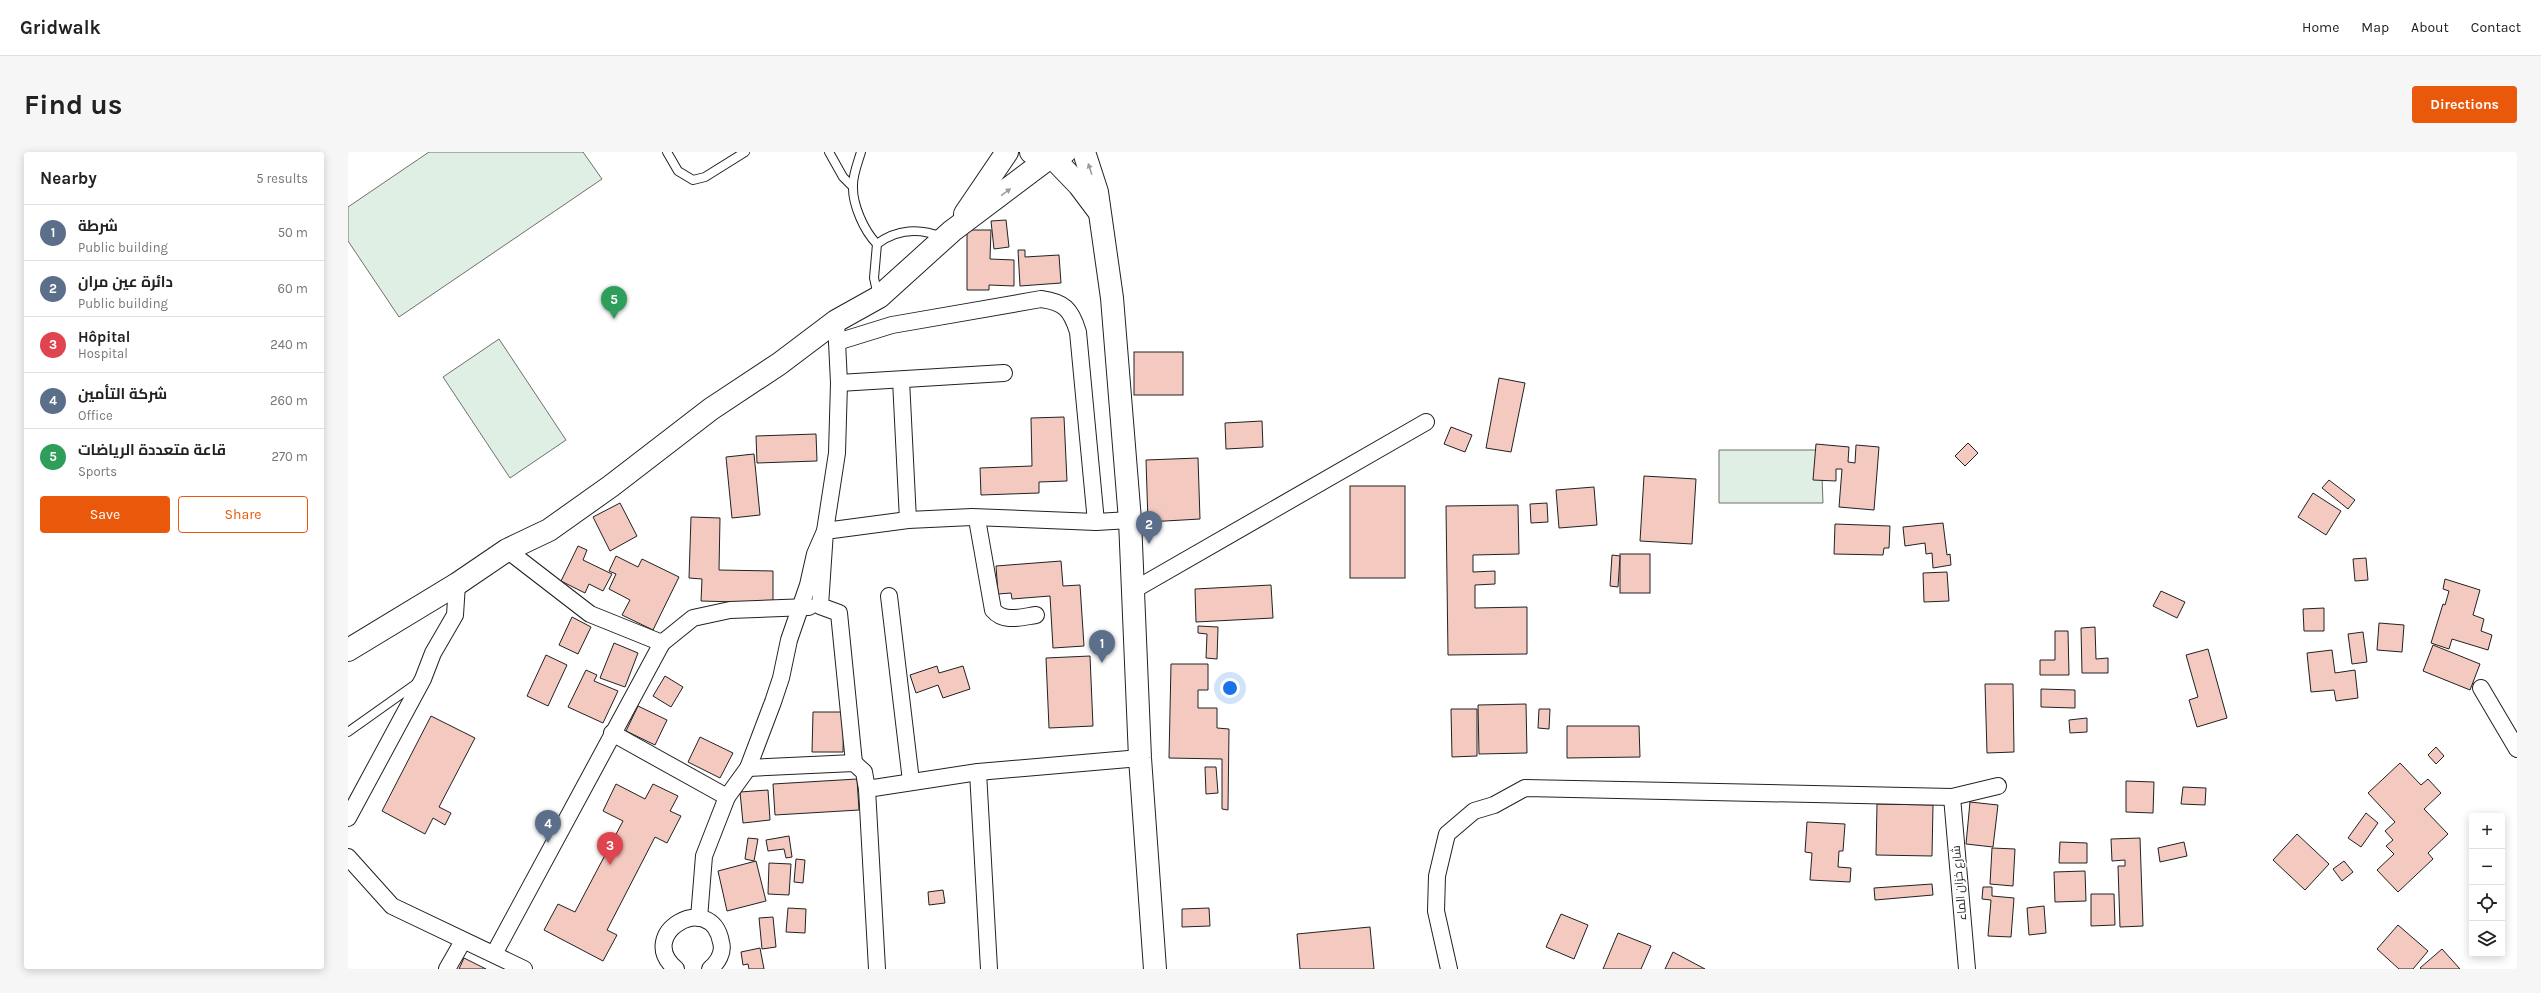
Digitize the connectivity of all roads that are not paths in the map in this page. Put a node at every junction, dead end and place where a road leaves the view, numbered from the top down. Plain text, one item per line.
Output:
1 (668, 152) edge
2 (745, 152) edge
3 (829, 152) edge
4 (861, 152) edge
5 (1007, 152) edge
6 (1084, 152) edge
7 (1050, 155) edge
8 (852, 186) junction
9 (1100, 213) junction
10 (948, 235) junction
11 (877, 244) junction
12 (878, 297) junction
13 (836, 321) junction
14 (837, 342) junction
15 (1004, 373) dead end
16 (901, 380) junction
17 (839, 383) junction
18 (1426, 422) dead end
19 (977, 519) junction
20 (908, 520) junction
21 (1130, 520) junction
22 (1096, 522) junction
23 (825, 532) junction
24 (507, 550) junction
25 (456, 584) junction
26 (1132, 591) junction
27 (889, 596) dead end
28 (820, 606) junction
29 (799, 608) junction
30 (1036, 615) dead end
31 (662, 643) junction
32 (348, 650) edge
33 (423, 679) junction
34 (2481, 688) dead end
35 (348, 732) edge
36 (612, 733) junction
37 (2517, 749) edge
38 (1140, 758) junction
39 (854, 763) junction
40 (748, 768) junction
41 (978, 772) junction
42 (911, 781) junction
43 (1998, 786) dead end
44 (867, 789) junction
45 (727, 797) junction
46 (1952, 797) junction
47 (348, 818) edge
48 (348, 856) edge
49 (699, 918) junction
50 (463, 941) junction
51 (494, 954) junction
52 (717, 967) edge
53 (447, 969) edge
54 (524, 969) edge
55 (675, 969) edge
56 (877, 969) edge
57 (989, 969) edge
58 (1155, 969) edge
59 (1449, 969) edge
60 (1967, 969) edge

1 - 2 lane
3 - 8 lane
4 - 8 lane
5 - 10 main road
9 -> 6 main road
7 - 9 main road
10 -> 7 main road
8 - 11 lane
9 - 21 main road
10 - 11 lane
10 - 12 main road
11 - 12 lane
12 - 13 main road
13 - 14 street
13 - 24 main road
14 - 17 street
14 - 22 street
15 - 16 street
16 - 17 street
16 - 20 street
17 - 23 street
18 - 26 street
19 - 20 street
19 - 22 street
19 - 30 street
20 - 23 street
21 - 22 street
21 - 26 main road
23 - 28 street
23 - 29 street
24 - 25 main road
24 - 31 street
25 - 32 main road
25 - 33 street
26 - 38 main road
27 - 42 street
28 - 29 street
28 - 39 street
29 - 31 street
29 - 40 street
31 - 36 street
33 - 35 lane
33 - 47 street
34 - 37 street
36 - 45 street
36 - 51 street
38 - 41 street
38 - 58 main road
39 - 40 street
39 - 44 street
40 - 45 street
41 - 42 street
41 - 57 street
42 - 44 street
43 - 46 street
44 - 56 street
45 - 49 street
46 - 59 street
46 - 60 street, شارع خزان الماء
48 - 50 street
49 - 52 street
49 - 55 street
50 - 51 street
50 - 53 street
51 - 54 street

